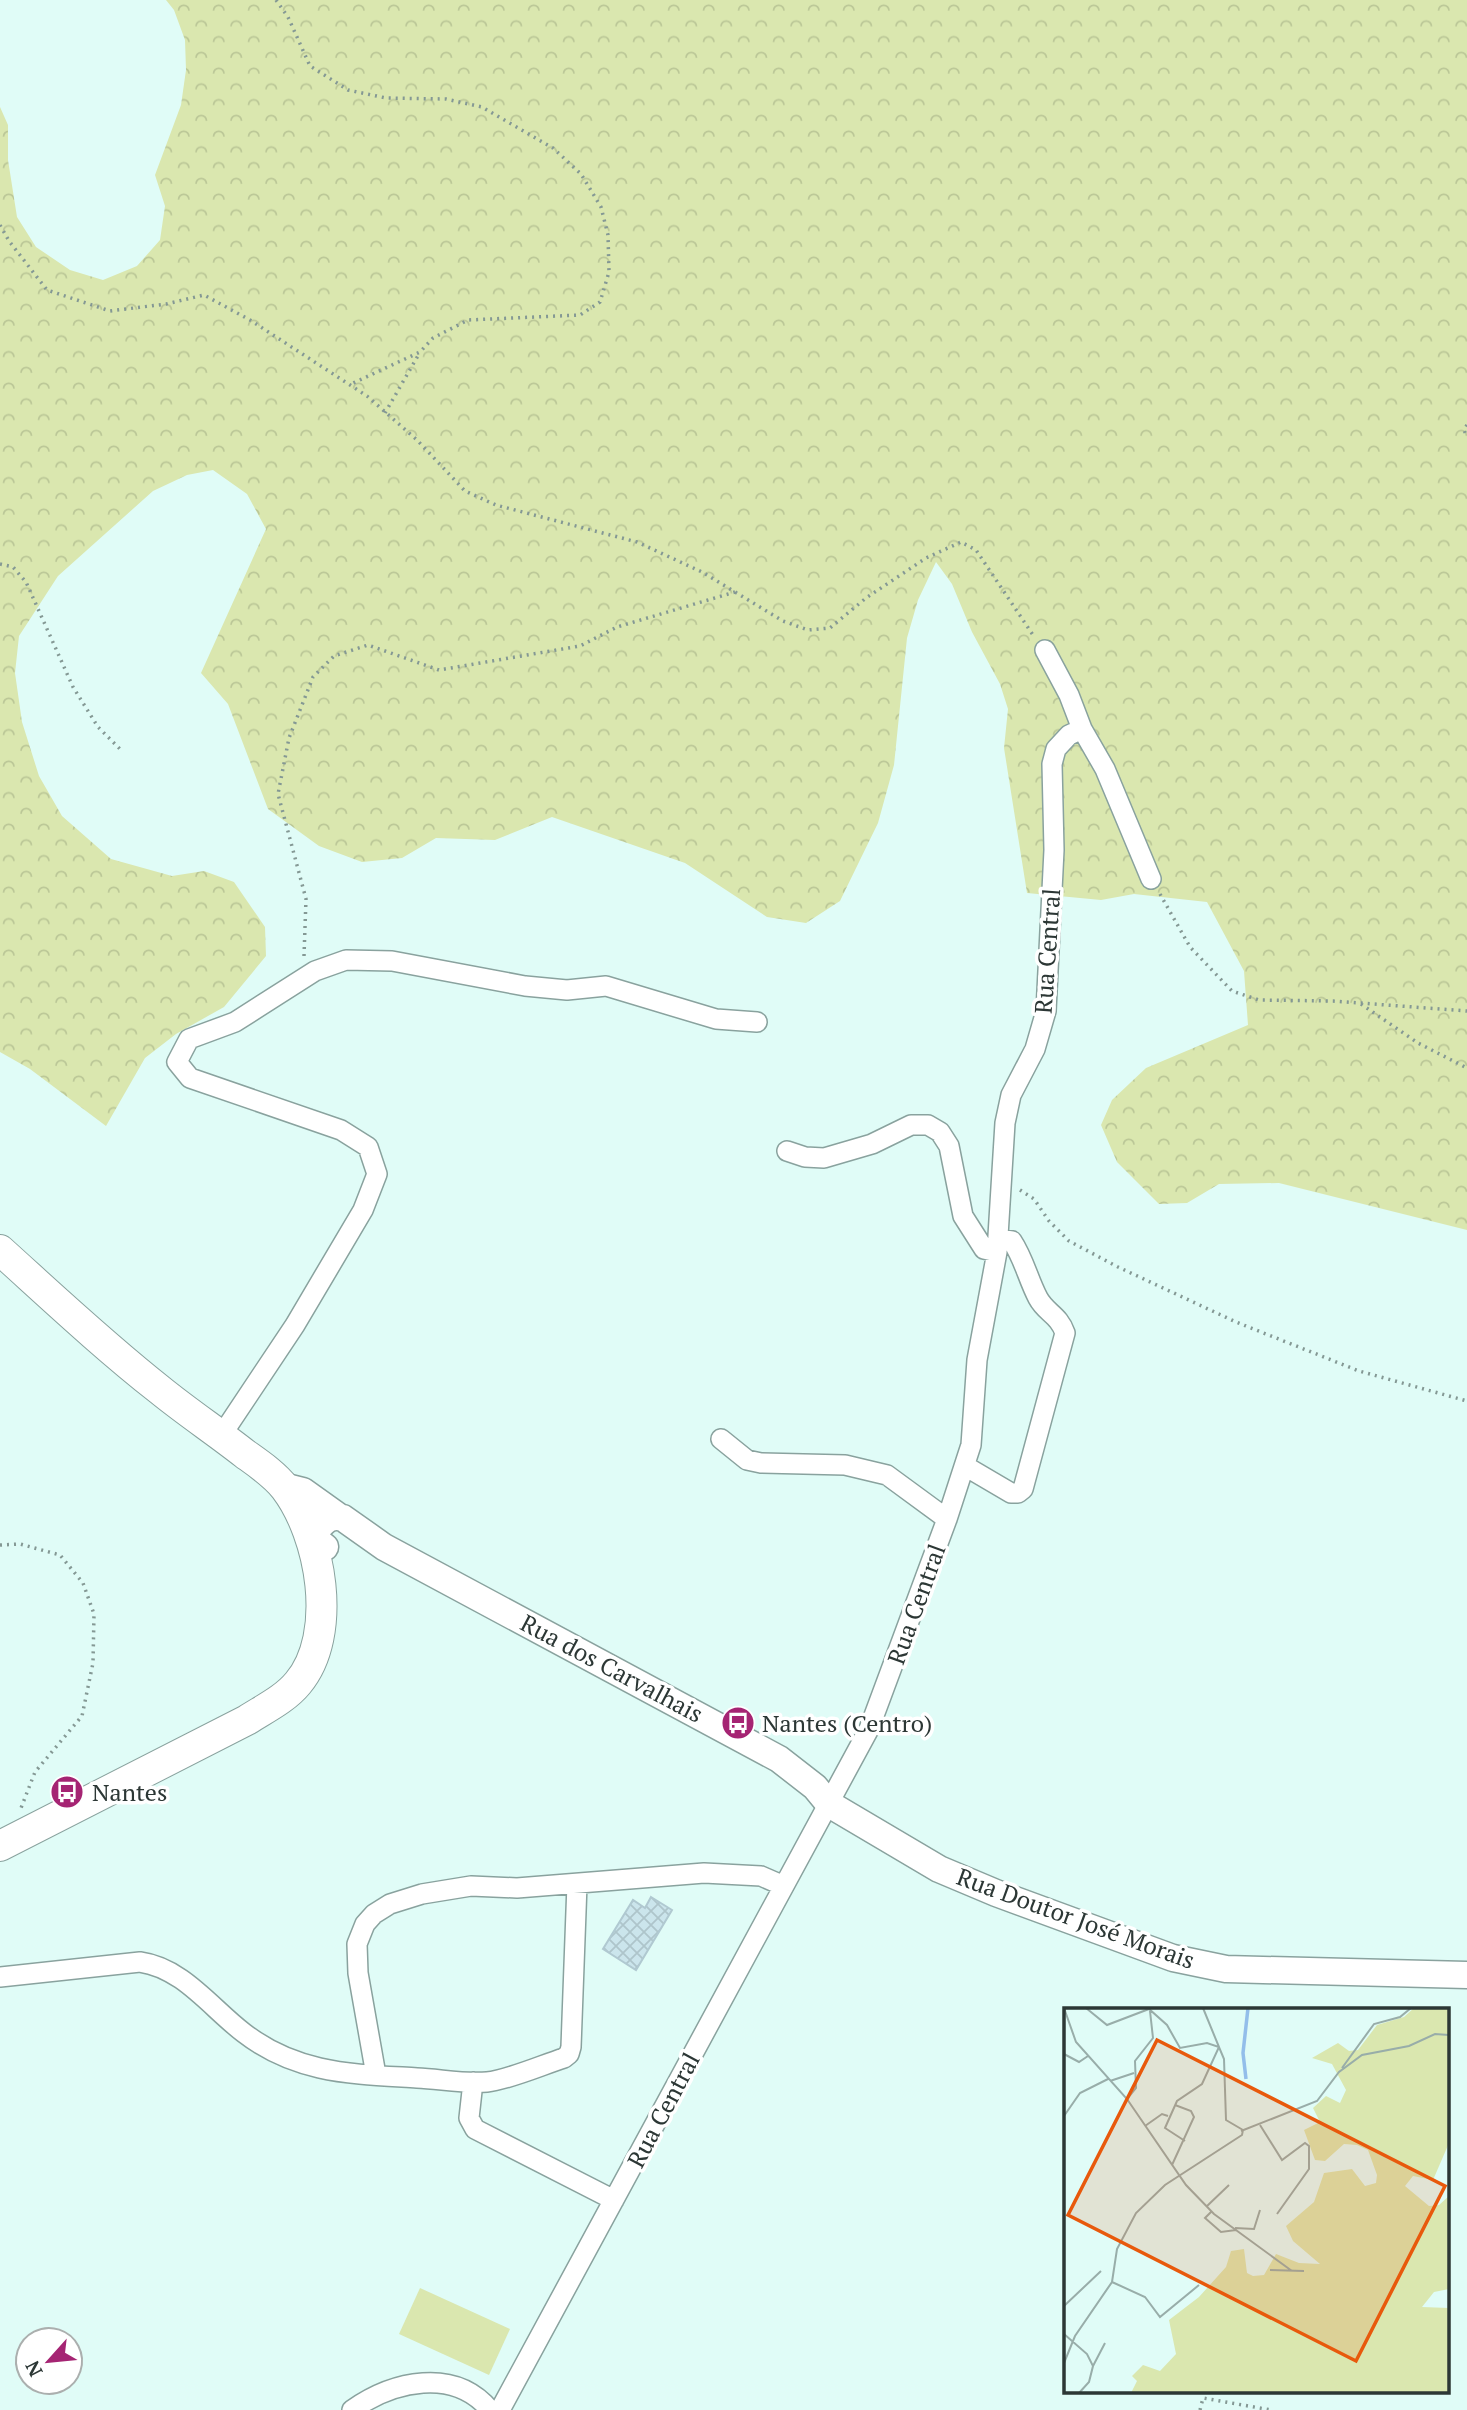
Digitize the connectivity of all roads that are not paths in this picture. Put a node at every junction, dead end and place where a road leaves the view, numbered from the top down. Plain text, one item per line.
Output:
1 (1045, 650) road end
2 (1082, 729) junction
3 (1151, 879) road end
4 (757, 1022) dead end
5 (787, 1151) dead end
6 (998, 1245) junction
7 (0, 1250) edge
8 (221, 1436) junction
9 (721, 1439) dead end
10 (965, 1466) junction
11 (947, 1519) junction
12 (329, 1540) junction
13 (829, 1804) junction
14 (4, 1844) edge
15 (577, 1884) junction
16 (784, 1886) junction
17 (1467, 1975) edge
18 (0, 1977) edge
19 (376, 2075) junction
20 (473, 2082) junction
21 (614, 2200) junction
22 (352, 2410) edge
23 (491, 2410) edge
24 (500, 2410) edge

1 - 2 street
2 - 3 street
2 - 6 street, Rua Central
4 - 8 street
5 - 6 street
6 - 10 street, Rua Central
6 - 10 street
7 - 8 main road
8 - 12 main road
9 - 11 street
10 - 11 street, Rua Central
11 - 13 street, Rua Central
12 - 13 main road, Rua dos Carvalhais
12 - 14 main road
13 - 16 street, Rua Central
13 - 17 main road, Rua Doutor José Morais
15 - 16 street
15 - 19 street
15 - 20 street
16 - 21 street, Rua Central
18 - 19 street
19 - 20 street
20 - 21 street
21 - 24 street, Rua Central
22 - 23 street

